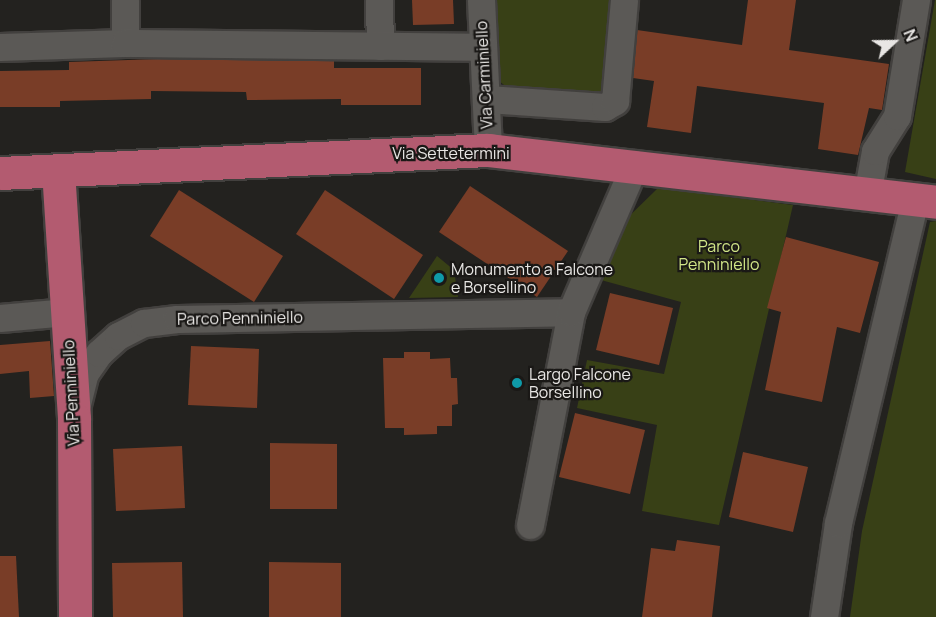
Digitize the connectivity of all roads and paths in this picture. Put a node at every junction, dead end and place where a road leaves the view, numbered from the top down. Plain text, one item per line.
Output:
1 (125, 0) edge
2 (379, 0) edge
3 (481, 0) edge
4 (624, 0) edge
5 (916, 0) edge
6 (125, 43) junction
7 (380, 46) junction
8 (0, 47) edge
9 (482, 47) junction
10 (487, 99) junction
11 (488, 150) junction
12 (635, 164) junction
13 (58, 170) junction
14 (0, 173) edge
15 (867, 195) junction
16 (926, 201) edge
17 (67, 312) junction
18 (571, 312) junction
19 (0, 318) edge
20 (74, 419) junction
21 (530, 525) dead end
22 (75, 617) edge
23 (824, 617) edge

1 - 6 street
2 - 7 street
3 - 9 street, Via Carminiello
4 - 10 street
5 - 15 street
6 - 7 street
6 - 8 street
7 - 9 street
9 - 10 street, Via Carminiello
10 - 11 street, Via Carminiello
11 - 12 main road, Via Settetermini
11 - 13 main road, Via Settetermini
12 - 15 main road, Via Settetermini
12 - 18 street
13 - 14 main road, Via Settetermini
13 - 17 main road, Via Penniniello
15 - 16 main road, Via Settetermini
16 - 23 street
17 - 19 street
17 - 20 main road, Via Penniniello
18 - 20 street, Parco Penniniello
18 - 21 street
20 - 22 main road, Via Penniniello

